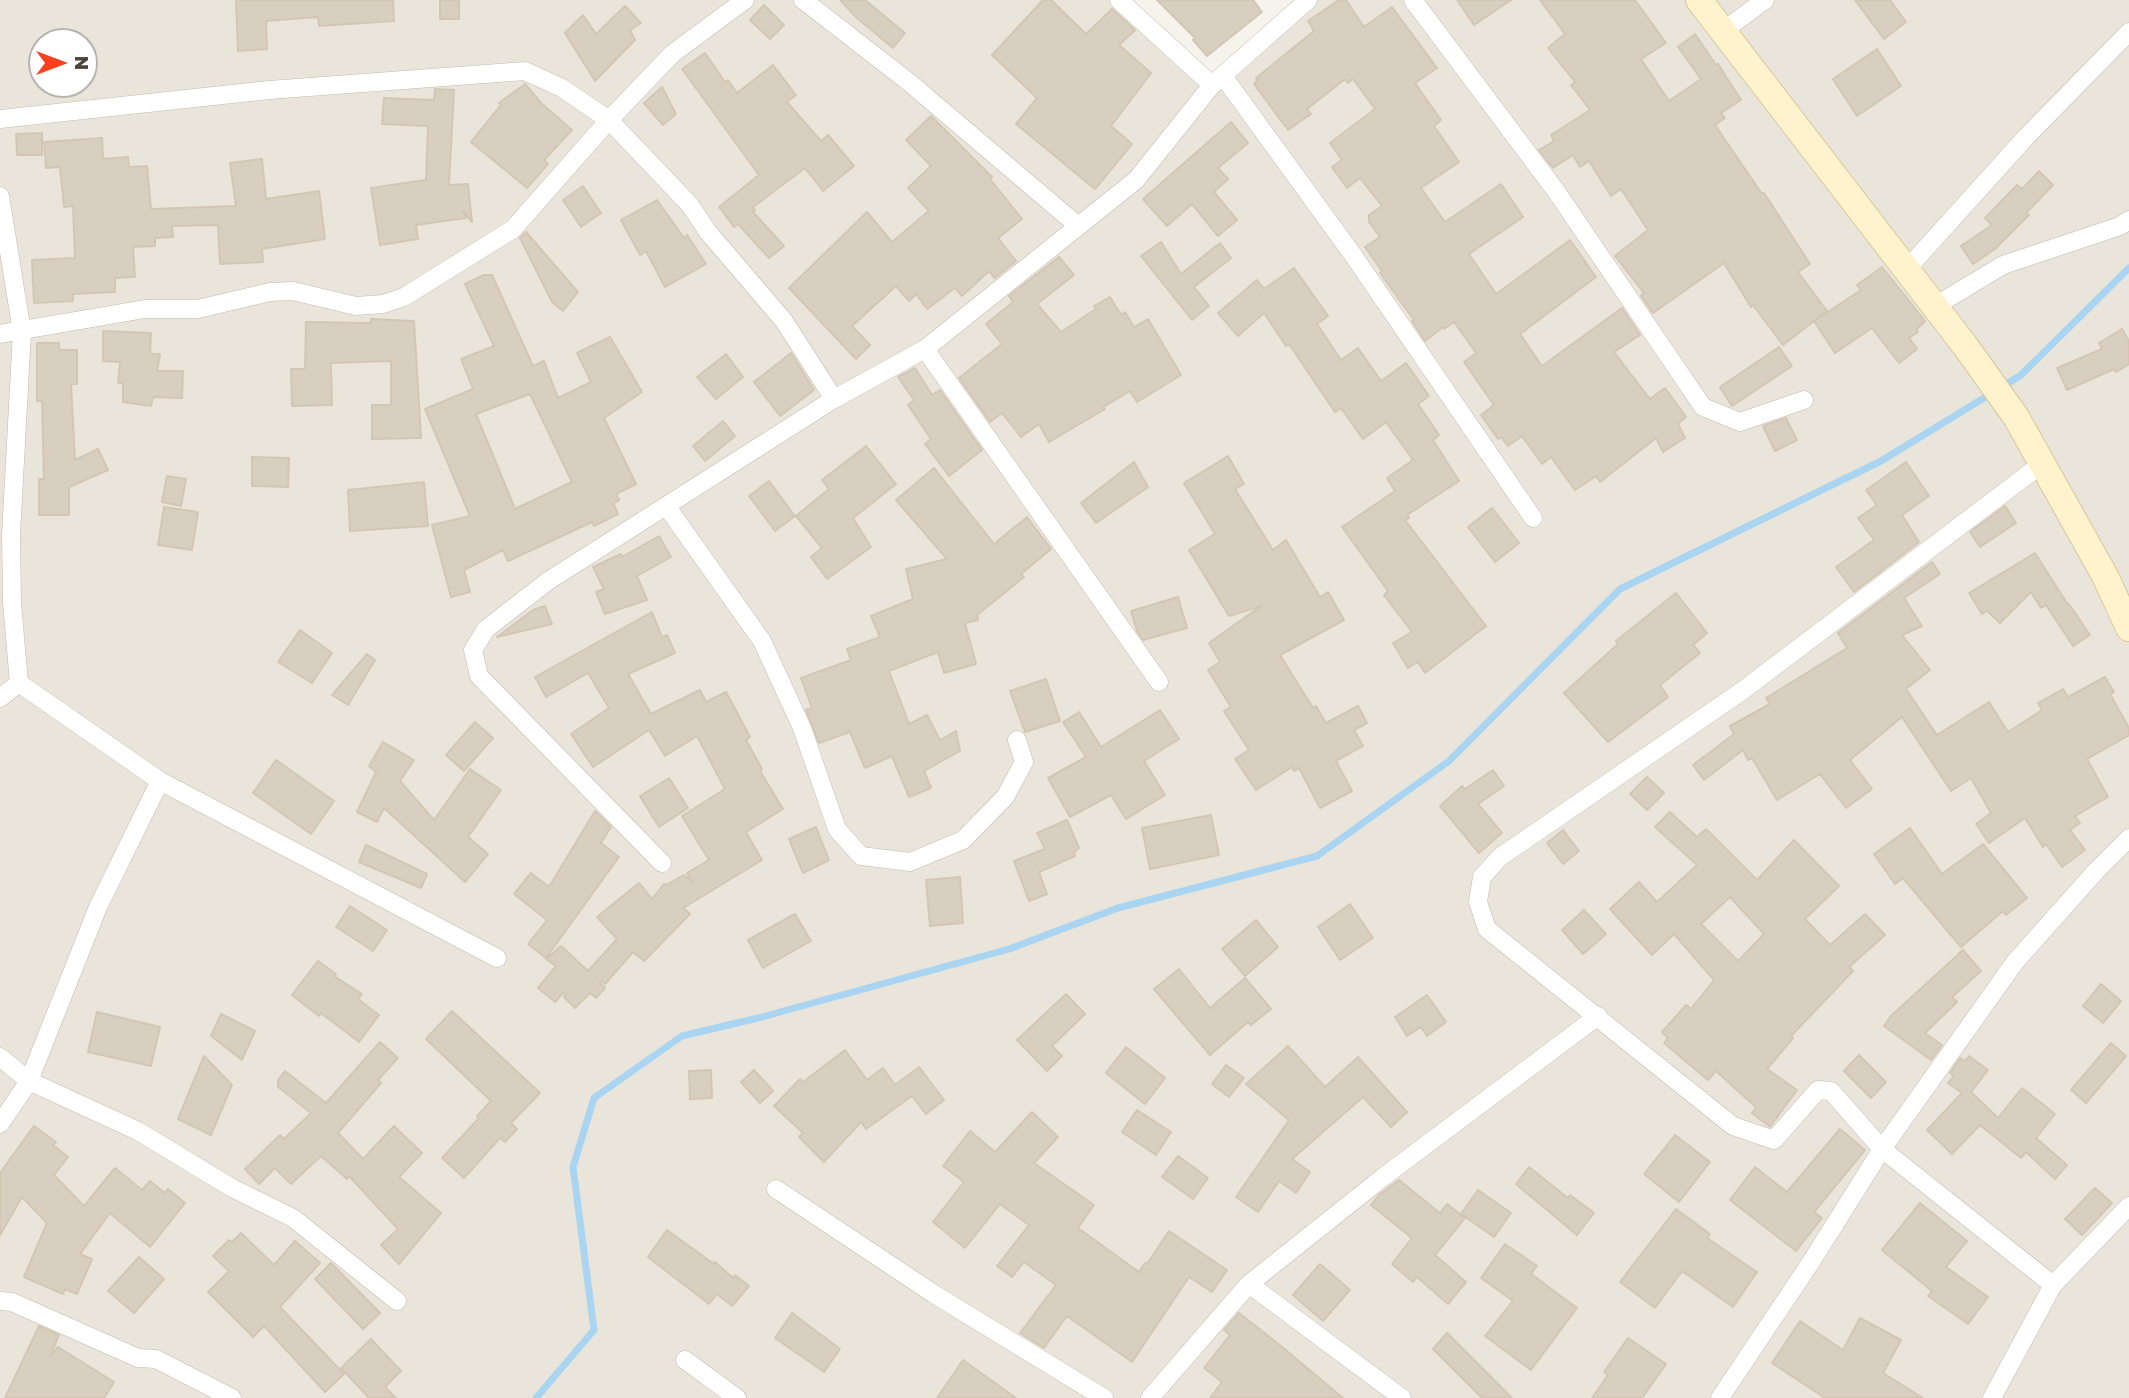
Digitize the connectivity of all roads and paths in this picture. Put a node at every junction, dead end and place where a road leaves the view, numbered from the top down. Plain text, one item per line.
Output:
1 (745, 0) edge
2 (803, 0) edge
3 (1119, 0) edge
4 (1308, 0) edge
5 (1413, 0) edge
6 (1699, 0) edge
7 (1765, 0) edge
8 (1723, 31) junction
9 (2129, 32) edge
10 (1217, 81) junction
11 (0, 119) edge
12 (609, 120) junction
13 (0, 196) edge
14 (2129, 220) edge
15 (1077, 225) junction
16 (1907, 269) junction
17 (1935, 306) junction
18 (22, 332) junction
19 (0, 334) edge
20 (925, 349) junction
21 (834, 399) junction
22 (1804, 400) dead end
23 (2043, 463) junction
24 (667, 507) junction
25 (1533, 518) dead end
26 (2129, 628) edge
27 (1159, 682) dead end
28 (19, 684) junction
29 (0, 698) edge
30 (1017, 740) dead end
31 (160, 781) junction
32 (2129, 838) edge
33 (662, 863) dead end
34 (497, 958) dead end
35 (1598, 1016) junction
36 (0, 1057) edge
37 (29, 1081) junction
38 (0, 1124) edge
39 (1882, 1149) junction
40 (776, 1189) dead end
41 (2129, 1206) edge
42 (1249, 1284) junction
43 (2053, 1285) junction
44 (0, 1301) edge
45 (397, 1301) dead end
46 (685, 1360) dead end
47 (232, 1398) edge
48 (737, 1398) edge
49 (1104, 1398) edge
50 (1150, 1398) edge
51 (1402, 1398) edge
52 (1720, 1398) edge
53 (1992, 1398) edge

1 - 12 street
2 - 15 street
3 - 10 street
4 - 10 street
5 - 22 street
6 - 8 street
7 - 8 street
8 - 16 street
9 - 16 street
10 - 15 street
10 - 25 street
11 - 12 street
12 - 18 street
12 - 21 street
13 - 18 street
14 - 17 street
15 - 20 street
16 - 17 street
17 - 23 street
18 - 19 street
18 - 28 street
20 - 21 street
20 - 27 street
21 - 24 street
23 - 26 street
23 - 35 street
24 - 30 street
24 - 33 street
28 - 29 street
28 - 31 street
31 - 34 street
31 - 37 street
32 - 39 street
35 - 39 street
35 - 42 street
36 - 37 street
37 - 38 street
37 - 45 street
39 - 43 street
39 - 52 street
40 - 49 street
41 - 43 street
42 - 50 street
42 - 51 street
43 - 53 street
44 - 47 street
46 - 48 street

